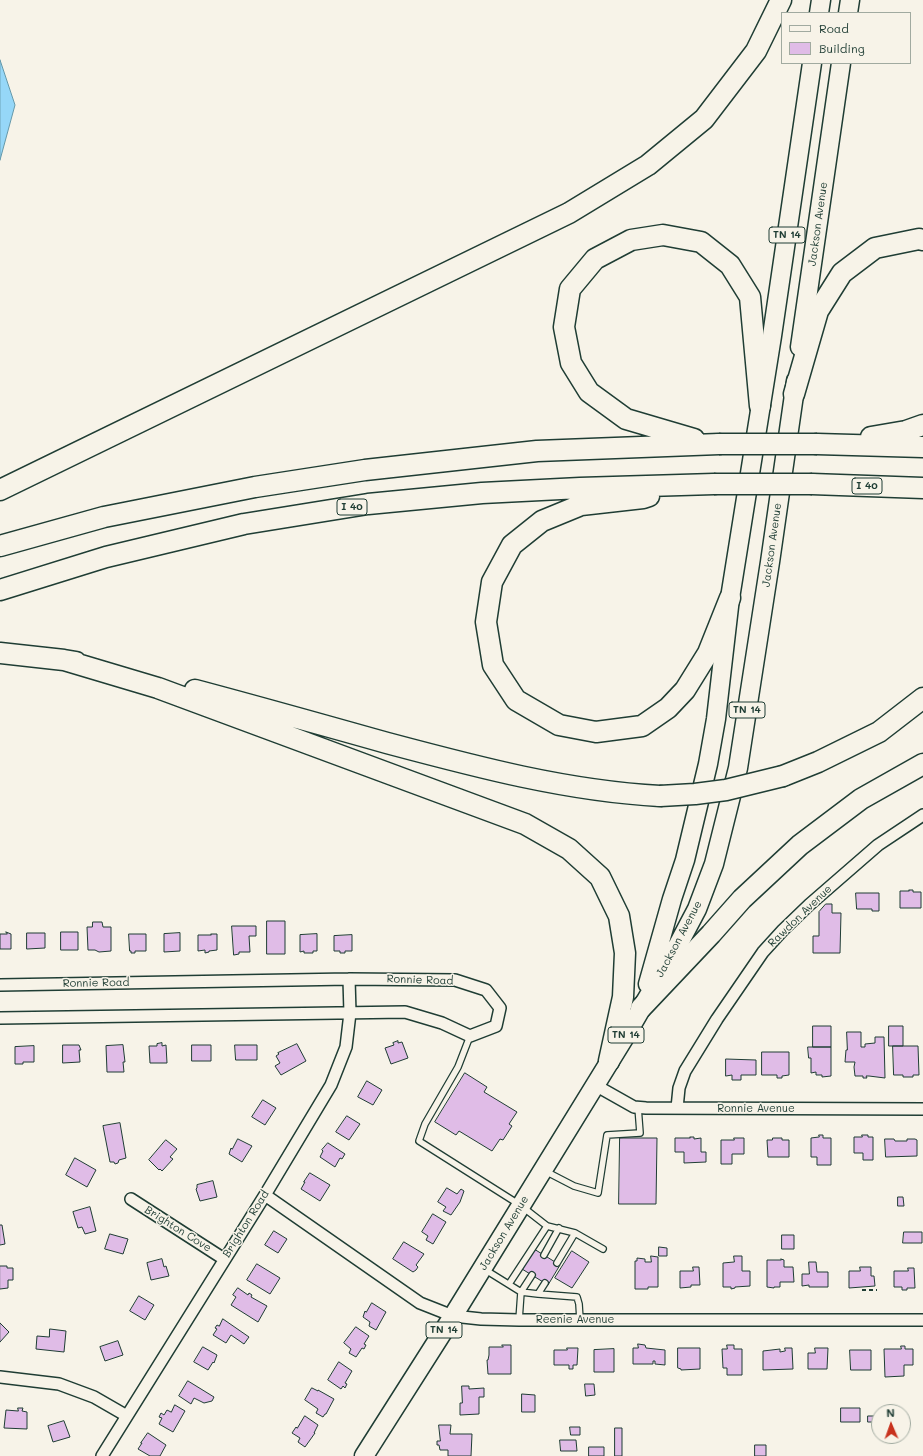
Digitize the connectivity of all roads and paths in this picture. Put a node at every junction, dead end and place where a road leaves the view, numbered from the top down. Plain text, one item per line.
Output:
1 (781, 0) edge
2 (821, 0) edge
3 (850, 0) edge
4 (819, 12) edge
5 (848, 12) edge
6 (812, 64) edge
7 (841, 64) edge
8 (923, 240) edge
9 (794, 394) junction
10 (760, 406) junction
11 (923, 425) edge
12 (714, 444) junction
13 (825, 444) junction
14 (923, 447) edge
15 (680, 485) junction
16 (923, 488) edge
17 (0, 490) edge
18 (0, 546) edge
19 (0, 590) edge
20 (730, 598) junction
21 (0, 653) edge
22 (64, 660) junction
23 (923, 698) edge
24 (923, 764) edge
25 (923, 815) edge
26 (349, 978) junction
27 (0, 984) edge
28 (641, 1008) junction
29 (350, 1013) junction
30 (0, 1018) edge
31 (470, 1036) junction
32 (609, 1060) junction
33 (595, 1085) junction
34 (638, 1107) junction
35 (677, 1108) junction
36 (923, 1109) edge
37 (543, 1170) junction
38 (265, 1195) junction
39 (131, 1199) dead end
40 (520, 1206) junction
41 (547, 1226) junction
42 (558, 1228) junction
43 (575, 1233) junction
44 (603, 1249) dead end
45 (544, 1255) dead end
46 (224, 1259) junction
47 (557, 1263) dead end
48 (482, 1268) junction
49 (532, 1275) dead end
50 (545, 1283) dead end
51 (509, 1284) junction
52 (862, 1290) dead end
53 (877, 1290) dead end
54 (521, 1292) junction
55 (538, 1294) junction
56 (453, 1316) junction
57 (519, 1320) junction
58 (580, 1320) junction
59 (923, 1320) edge
60 (0, 1377) edge
61 (127, 1416) junction
62 (102, 1456) edge
63 (364, 1456) edge

1 - 17 highway
2 - 4 main road
3 - 5 main road
6 - 10 main road, Jackson Avenue / TN 14
7 - 9 main road, Jackson Avenue / TN 14
8 - 9 highway
9 - 28 main road, Jackson Avenue / TN 14
10 - 12 highway
10 - 20 main road, Jackson Avenue / TN 14
11 - 13 highway
12 - 13 highway, bridge
12 - 18 highway
13 - 14 highway
15 - 16 highway, I 40, bridge
15 - 19 highway, I 40
15 - 20 highway
20 - 28 main road, Jackson Avenue / TN 14
21 - 22 highway
22 - 23 highway, bridge
22 - 32 highway
24 - 28 highway
25 - 35 street, Rawdon Avenue
26 - 27 street, Ronnie Road
26 - 29 street, Brighton Road
26 - 31 street, Ronnie Road
28 - 32 main road, Jackson Avenue / TN 14
29 - 30 street
29 - 31 street
29 - 38 street, Brighton Road
31 - 40 lane
32 - 33 main road, Jackson Avenue / TN 14
33 - 34 street, Ronnie Avenue
33 - 37 main road, Jackson Avenue / TN 14
34 - 35 street, Ronnie Avenue
34 - 37 lane
35 - 36 street, Ronnie Avenue
37 - 40 main road, Jackson Avenue / TN 14
38 - 46 street, Brighton Road
38 - 56 street, Reenie Avenue
39 - 46 street, Brighton Cove
40 - 41 lane
40 - 48 main road, Jackson Avenue / TN 14
41 - 42 lane
41 - 51 lane
42 - 43 lane
42 - 45 lane
43 - 44 lane
43 - 47 lane
46 - 61 street, Brighton Road
48 - 51 lane
48 - 56 main road, Jackson Avenue / TN 14
49 - 54 lane
50 - 55 lane
51 - 54 lane
52 - 53 path
54 - 55 lane
54 - 57 lane
55 - 58 lane
56 - 57 street, Reenie Avenue
56 - 63 main road, Jackson Avenue / TN 14
57 - 58 street, Reenie Avenue
58 - 59 street, Reenie Avenue
60 - 61 street
61 - 62 street, Brighton Road

